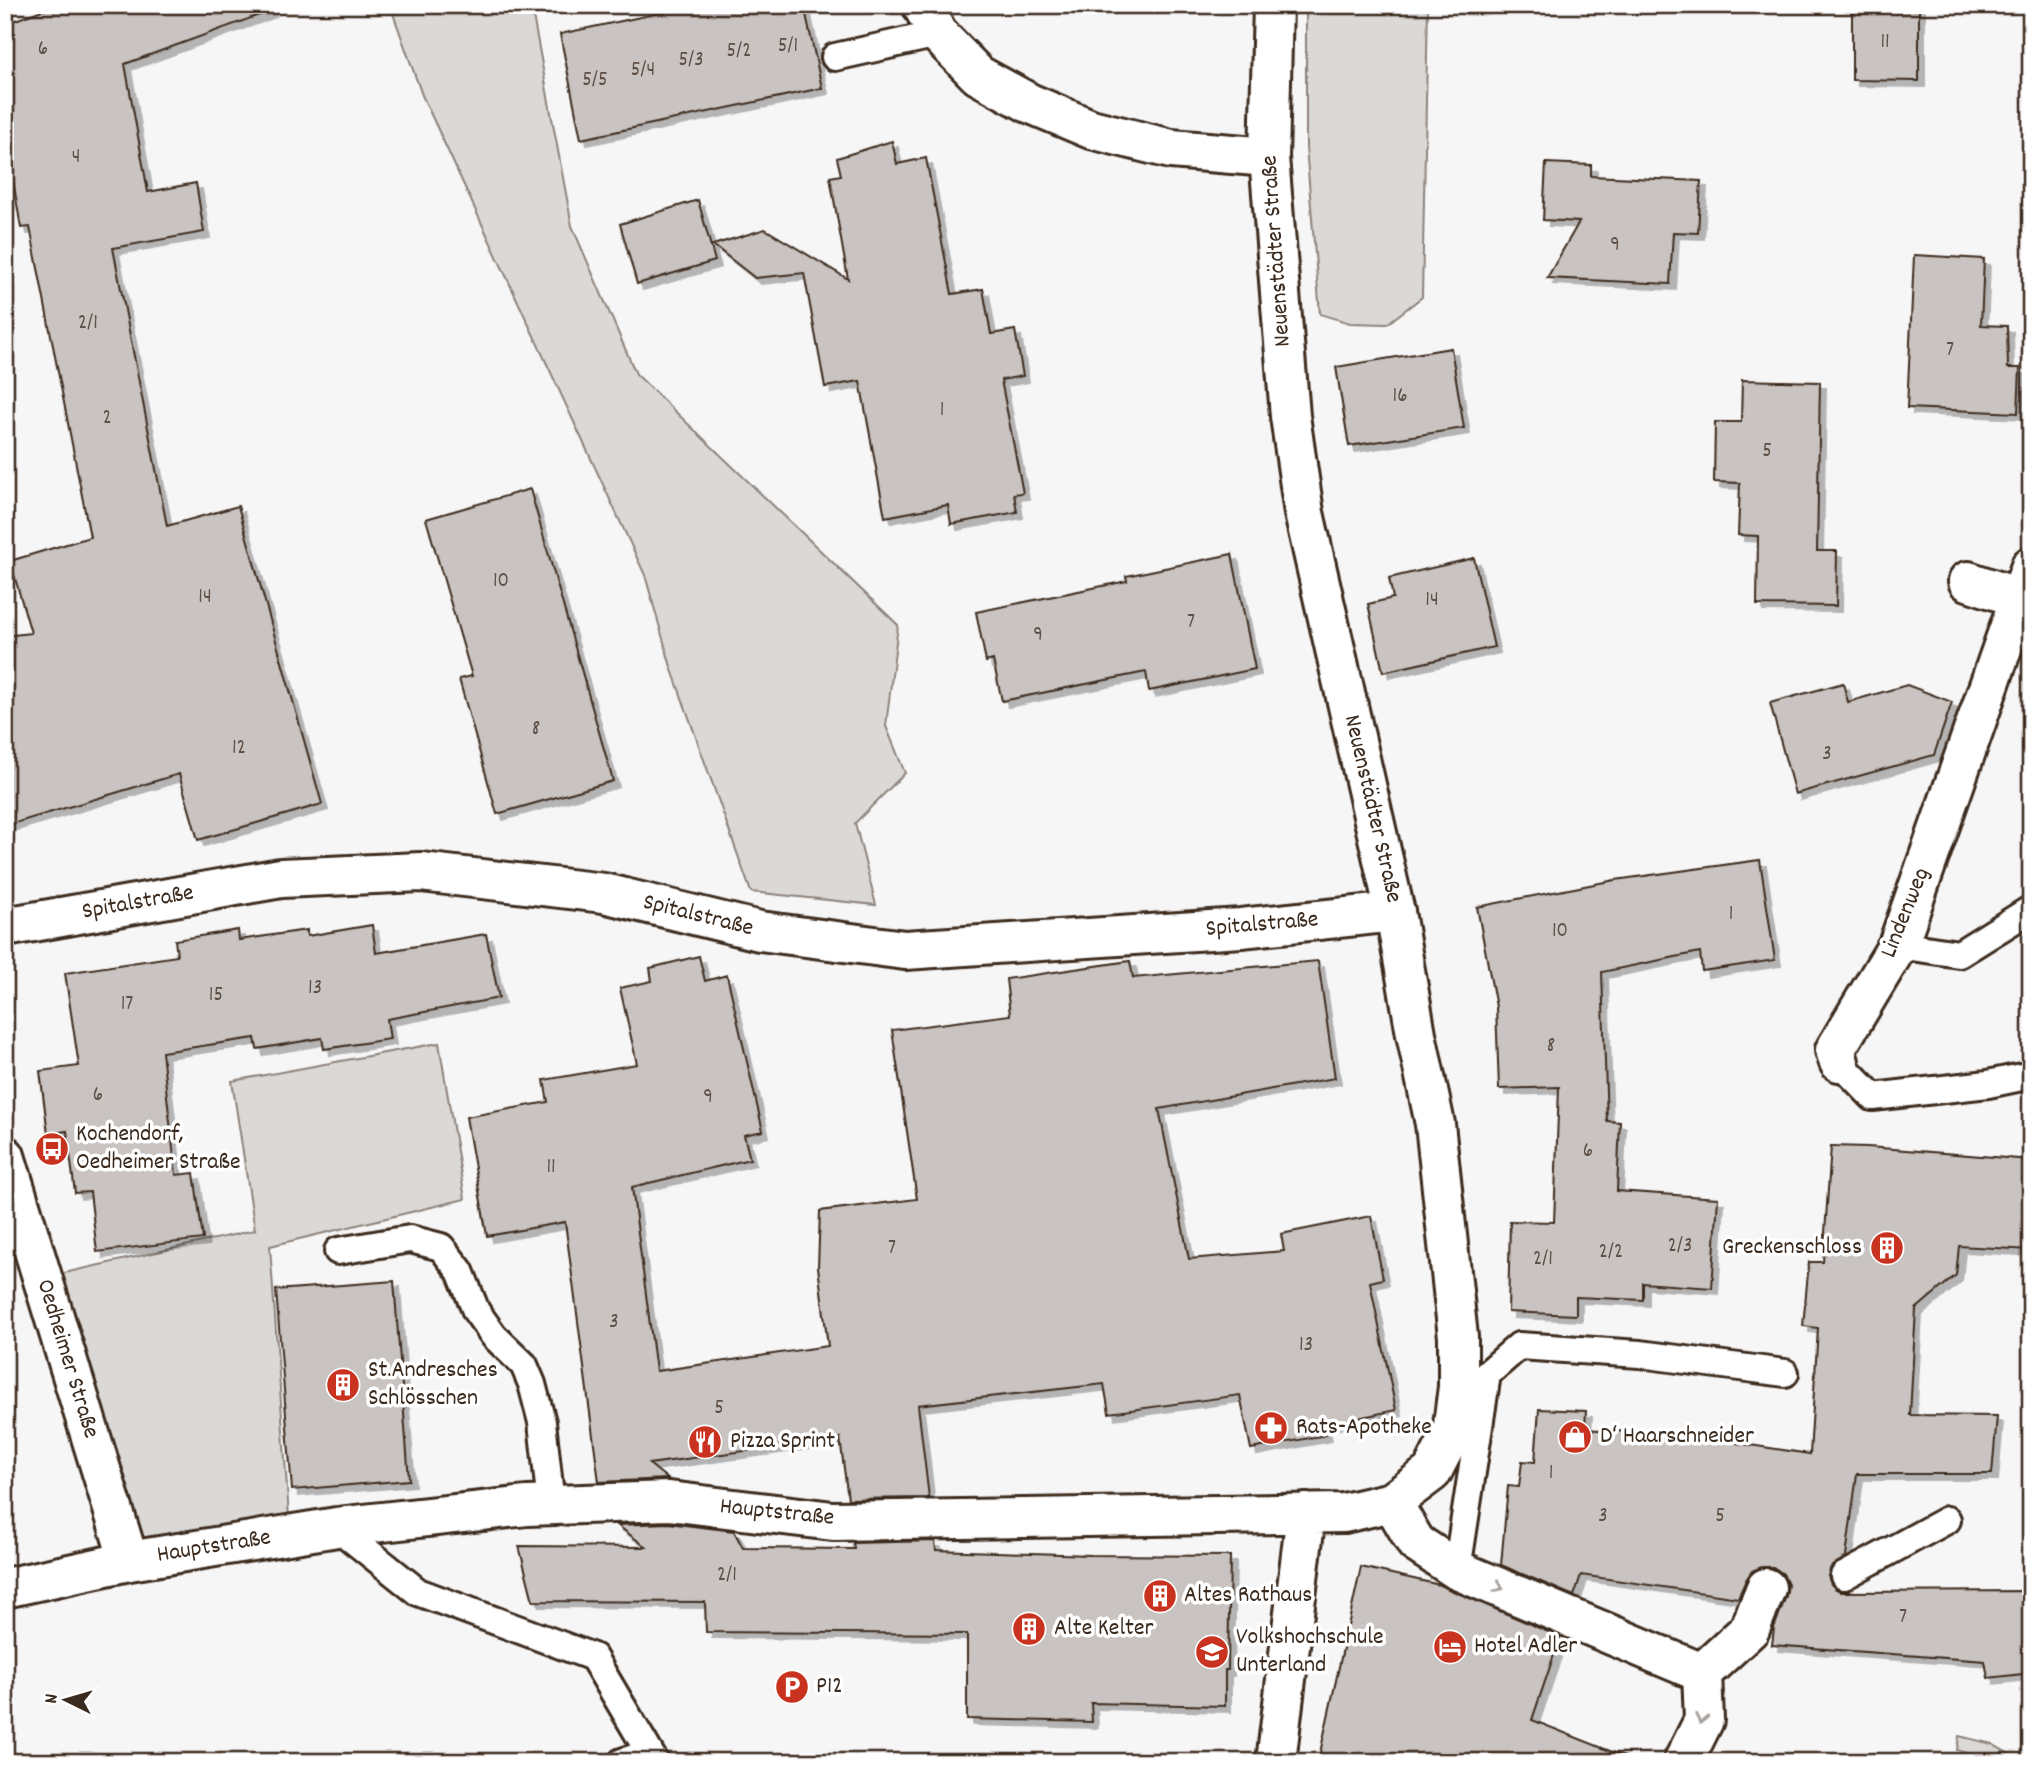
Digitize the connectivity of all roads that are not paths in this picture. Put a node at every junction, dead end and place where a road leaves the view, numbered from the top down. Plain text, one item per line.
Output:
1 (1273, 5) edge
2 (930, 20) edge
3 (835, 57) dead end
4 (1269, 157) junction
5 (1968, 581) dead end
6 (2025, 582) edge
7 (2031, 909) edge
8 (1395, 912) junction
9 (5, 927) edge
10 (1898, 945) junction
11 (1839, 1062) joint
12 (2031, 1075) edge
13 (5, 1156) edge
14 (338, 1251) dead end
15 (1785, 1373) dead end
16 (1392, 1502) junction
17 (551, 1505) junction
18 (1306, 1513) junction
19 (1947, 1520) dead end
20 (337, 1527) junction
21 (129, 1561) junction
22 (1457, 1570) junction
23 (1844, 1576) dead end
24 (1773, 1587) dead end
25 (5, 1588) edge
26 (1702, 1673) junction
27 (652, 1757) edge
28 (622, 1762) edge
29 (1276, 1762) edge
30 (1683, 1762) edge

1 - 4 street, Neuenstädter Straße
2 - 3 lane
2 - 4 street
4 - 8 street, Neuenstädter Straße
5 - 6 street, Lindenweg
6 - 10 street, Lindenweg
7 - 10 lane
8 - 9 street, Spitalstraße
8 - 16 street, Neuenstädter Straße
10 - 11 street, Lindenweg
11 - 12 lane, Lindenweg
13 - 21 street, Oedheimer Straße
14 - 17 lane
15 - 22 lane
16 - 18 street, Neuenstädter Straße
16 - 22 street
17 - 18 street, Hauptstraße
17 - 20 street, Hauptstraße
18 - 29 street
19 - 23 lane
20 - 21 street, Hauptstraße
20 - 27 lane
21 - 25 street, Hauptstraße
22 -> 26 street
24 - 26 street
26 -> 30 street
27 - 28 lane

